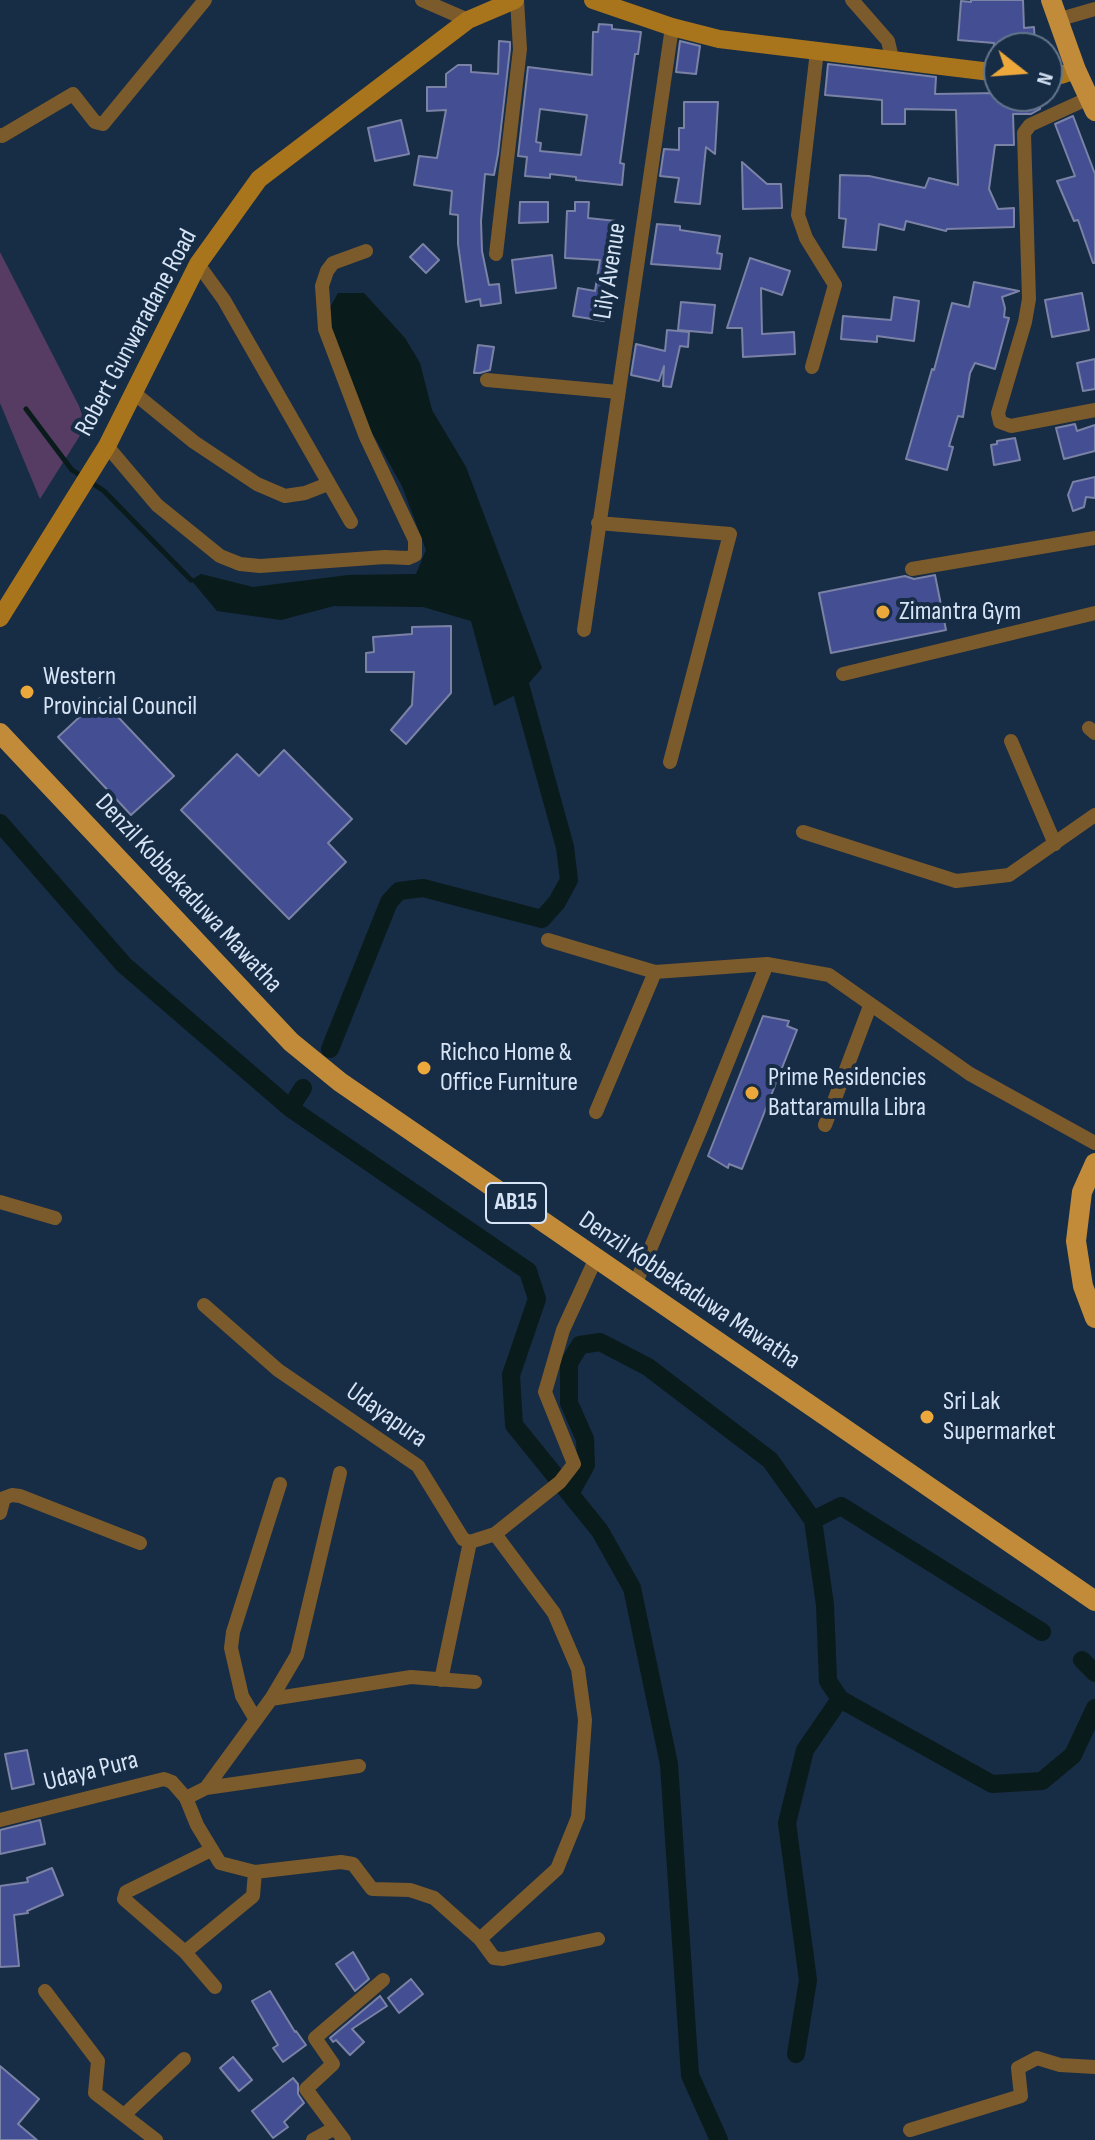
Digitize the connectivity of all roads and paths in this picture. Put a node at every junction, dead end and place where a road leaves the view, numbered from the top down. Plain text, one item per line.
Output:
1 (205, 0) edge
2 (422, 0) edge
3 (516, 0) edge
4 (593, 0) edge
5 (852, 0) edge
6 (1095, 9) edge
7 (1054, 10) edge
8 (468, 20) junction
9 (672, 27) junction
10 (817, 51) junction
11 (892, 58) junction
12 (1076, 70) junction
13 (983, 71) edge
14 (1063, 74) edge
15 (1092, 105) edge
16 (0, 135) edge
17 (366, 251) dead end
18 (496, 254) dead end
19 (198, 264) junction
20 (812, 367) dead end
21 (487, 380) dead end
22 (618, 392) junction
23 (134, 393) junction
24 (1095, 410) edge
25 (102, 453) junction
26 (328, 484) junction
27 (351, 522) dead end
28 (598, 523) junction
29 (1095, 538) edge
30 (912, 569) dead end
31 (1095, 613) edge
32 (0, 618) edge
33 (584, 630) dead end
34 (843, 674) dead end
35 (0, 733) edge
36 (1011, 741) dead end
37 (670, 762) dead end
38 (1095, 815) edge
39 (803, 832) dead end
40 (1055, 844) junction
41 (548, 940) dead end
42 (767, 964) junction
43 (655, 972) junction
44 (870, 1006) junction
45 (596, 1112) dead end
46 (825, 1125) dead end
47 (1095, 1143) edge
48 (1095, 1163) edge
49 (0, 1202) edge
50 (55, 1218) dead end
51 (596, 1258) junction
52 (635, 1285) junction
53 (204, 1305) dead end
54 (1095, 1318) edge
55 (340, 1473) dead end
56 (280, 1484) dead end
57 (0, 1513) edge
58 (495, 1534) junction
59 (470, 1542) junction
60 (140, 1543) dead end
61 (1095, 1601) edge
62 (441, 1680) junction
63 (475, 1682) dead end
64 (271, 1699) junction
65 (256, 1720) junction
66 (359, 1766) dead end
67 (206, 1788) junction
68 (186, 1798) junction
69 (0, 1820) edge
70 (211, 1850) junction
71 (255, 1872) junction
72 (480, 1939) junction
73 (598, 1939) dead end
74 (185, 1952) junction
75 (383, 1980) dead end
76 (215, 1987) dead end
77 (45, 1991) dead end
78 (184, 2059) dead end
79 (1095, 2067) edge
80 (124, 2115) junction
81 (910, 2130) dead end
82 (340, 2134) edge
83 (156, 2140) edge
84 (313, 2140) edge

1 - 16 street
2 - 8 street
3 - 8 street, Robert Gunwaradane Road
3 - 18 street
4 - 9 street
5 - 11 street
6 - 7 street
7 - 12 main road
8 - 19 street, Robert Gunwaradane Road
9 - 10 street
9 - 22 street, Lily Avenue
10 - 11 street
10 - 20 street
11 - 13 street
12 - 14 street
12 - 15 main road
15 - 24 street
17 - 25 street
19 - 23 street, Robert Gunwaradane Road
19 - 26 street
21 - 22 street
22 - 28 street, Lily Avenue
23 - 25 street, Robert Gunwaradane Road
23 - 26 street
25 - 32 street, Robert Gunwaradane Road
26 - 27 street
28 - 33 street, Lily Avenue
28 - 37 street
29 - 30 street
31 - 34 street
35 - 51 main road, Denzil Kobbekaduwa Mawatha / AB15
36 - 40 street
38 - 40 street
39 - 40 street
41 - 43 street
42 - 43 street
42 - 44 street
42 - 52 street
43 - 45 street
44 - 46 street
44 - 47 street
48 - 54 main road
49 - 50 street
51 - 52 main road, Denzil Kobbekaduwa Mawatha / AB15
51 - 58 street
52 - 61 main road, Denzil Kobbekaduwa Mawatha / AB15
53 - 59 street, Udayapura
55 - 64 street
56 - 65 street
57 - 60 street
58 - 59 street
58 - 72 street
59 - 62 street
62 - 63 street
62 - 64 street
64 - 65 street
65 - 67 street
66 - 67 street
67 - 68 street
68 - 69 street, Udaya Pura
68 - 70 street
70 - 71 street
70 - 74 street
71 - 72 street
71 - 74 street
72 - 73 street
74 - 76 street
75 - 82 street
77 - 80 street
78 - 80 street
79 - 81 street
80 - 83 street
82 - 84 street

